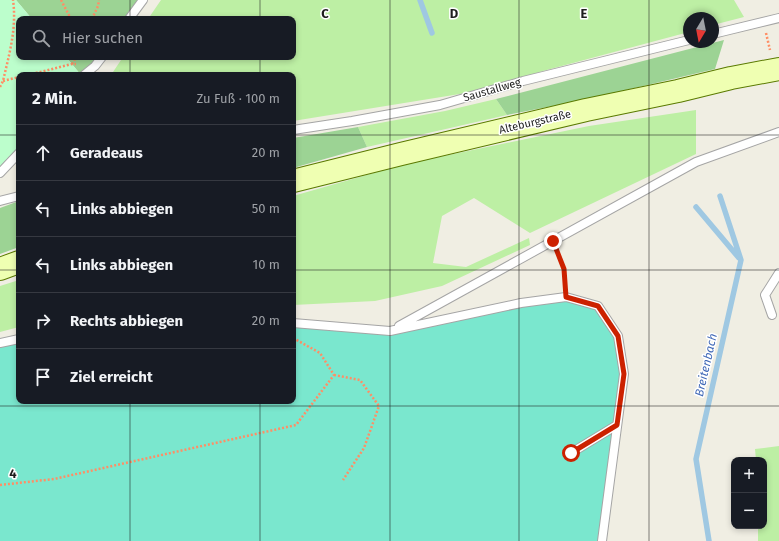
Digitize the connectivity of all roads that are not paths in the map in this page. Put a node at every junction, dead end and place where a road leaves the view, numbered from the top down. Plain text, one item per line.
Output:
1 (143, 0) edge
2 (131, 16) edge
3 (779, 18) edge
4 (719, 33) edge
5 (683, 41) edge
6 (100, 60) edge
7 (779, 69) edge
8 (88, 72) edge
9 (296, 130) edge
10 (779, 132) edge
11 (16, 156) edge
12 (0, 173) edge
13 (296, 180) edge
14 (16, 197) edge
15 (0, 201) edge
16 (16, 263) edge
17 (0, 269) edge
18 (779, 273) edge
19 (772, 315) dead end
20 (296, 323) edge
21 (390, 331) junction
22 (16, 340) edge
23 (0, 343) edge
24 (617, 425) junction
25 (571, 453) dead end
26 (602, 541) edge

1 - 2 lane
3 - 4 lane
5 - 9 lane, Saustallweg
6 - 8 lane
7 - 13 main road, Alteburgstraße
10 - 21 lane
11 - 12 lane
14 - 15 lane
16 - 17 main road
18 - 19 lane
20 - 21 lane
21 - 24 lane
22 - 23 lane
24 - 25 lane
24 - 26 lane

